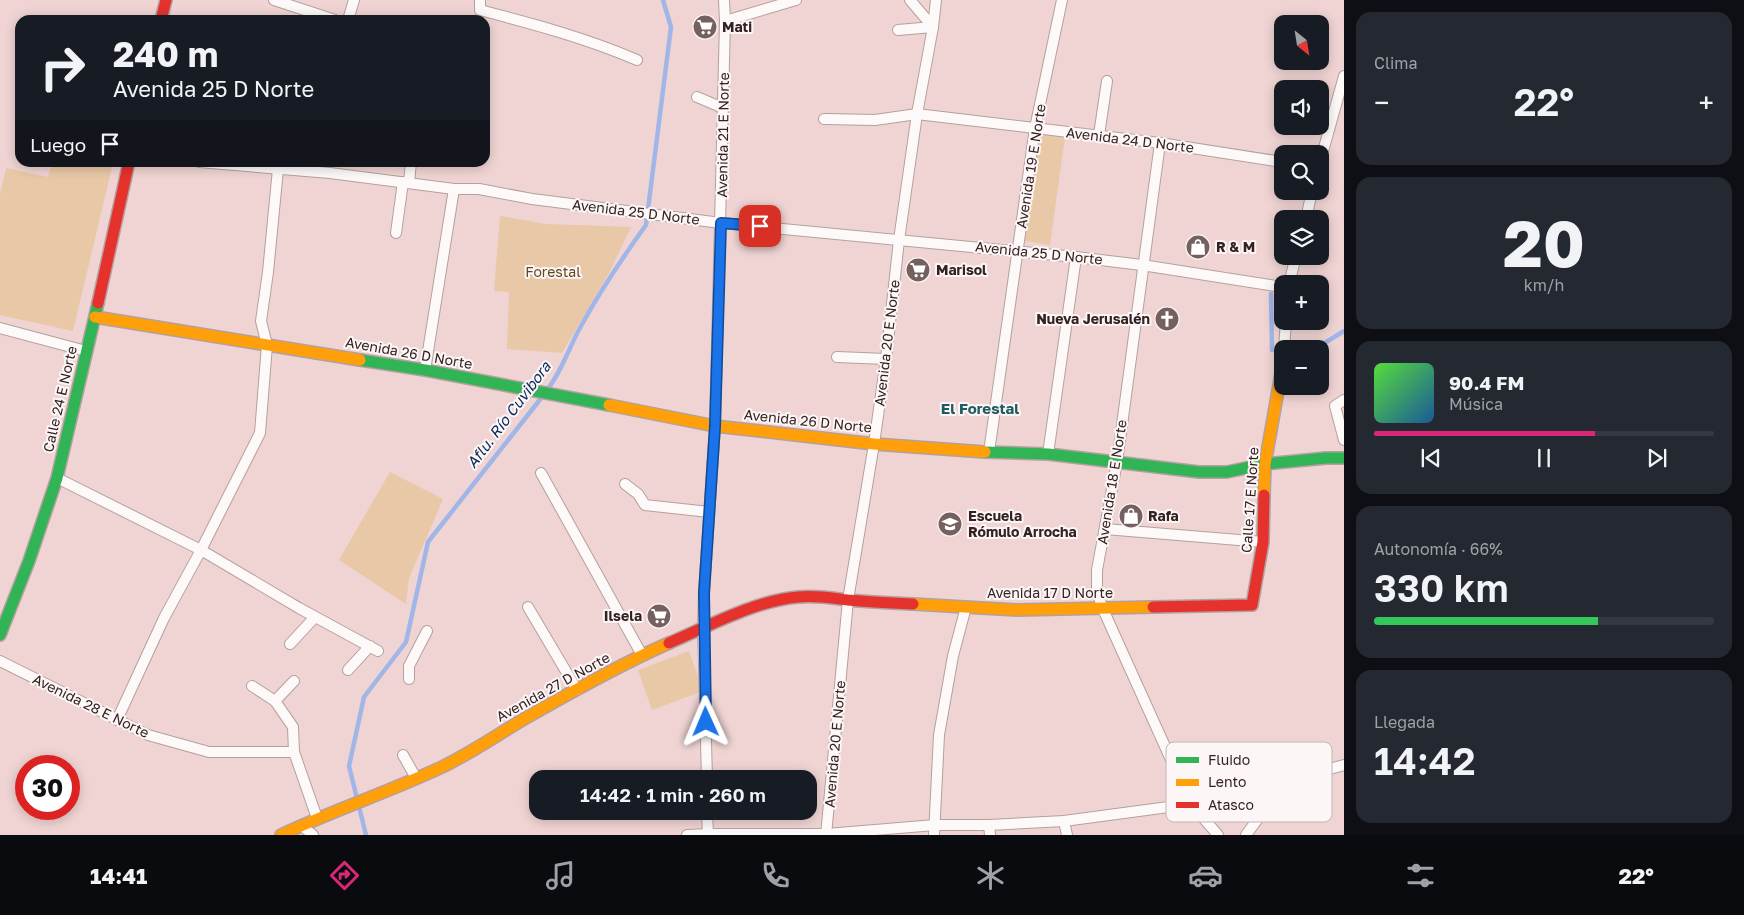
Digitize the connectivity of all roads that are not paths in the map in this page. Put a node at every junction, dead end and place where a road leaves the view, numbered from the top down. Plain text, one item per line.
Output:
1 (166, 0) edge
2 (274, 0) edge
3 (354, 0) edge
4 (480, 0) edge
5 (724, 0) edge
6 (796, 0) edge
7 (910, 0) edge
8 (936, 0) edge
9 (1062, 0) edge
10 (162, 15) edge
11 (320, 15) edge
12 (350, 15) edge
13 (725, 21) junction
14 (933, 27) junction
15 (898, 30) dead end
16 (637, 60) dead end
17 (1344, 76) edge
18 (1107, 81) dead end
19 (697, 97) dead end
20 (723, 108) junction
21 (917, 114) junction
22 (824, 118) dead end
23 (1036, 128) junction
24 (1099, 135) junction
25 (1160, 143) junction
26 (1325, 145) edge
27 (1274, 161) edge
28 (127, 167) edge
29 (255, 167) edge
30 (410, 167) edge
31 (278, 169) junction
32 (406, 182) junction
33 (454, 189) junction
34 (721, 223) junction
35 (396, 232) dead end
36 (899, 240) junction
37 (1018, 250) junction
38 (1076, 257) junction
39 (1142, 265) junction
40 (1274, 285) edge
41 (95, 317) junction
42 (0, 328) edge
43 (267, 345) junction
44 (86, 351) junction
45 (837, 357) dead end
46 (886, 359) junction
47 (425, 370) junction
48 (1277, 395) edge
49 (1344, 400) edge
50 (715, 426) junction
51 (1344, 440) edge
52 (874, 444) junction
53 (989, 452) junction
54 (1048, 454) junction
55 (1344, 458) edge
56 (1117, 462) junction
57 (1265, 464) junction
58 (541, 473) dead end
59 (57, 478) junction
60 (626, 484) dead end
61 (708, 512) junction
62 (1105, 529) junction
63 (1263, 542) junction
64 (201, 550) junction
65 (848, 600) junction
66 (1252, 605) joint
67 (528, 607) dead end
68 (966, 607) junction
69 (1102, 608) junction
70 (315, 617) junction
71 (704, 628) junction
72 (427, 631) dead end
73 (0, 635) edge
74 (290, 644) dead end
75 (642, 655) junction
76 (0, 661) edge
77 (348, 670) dead end
78 (408, 679) dead end
79 (294, 681) dead end
80 (252, 686) dead end
81 (577, 690) junction
82 (275, 702) junction
83 (117, 720) junction
84 (1166, 749) edge
85 (294, 752) junction
86 (403, 755) dead end
87 (707, 770) edge
88 (416, 778) junction
89 (1166, 807) edge
90 (317, 818) junction
91 (707, 820) edge
92 (1064, 821) junction
93 (1207, 822) edge
94 (1256, 822) edge
95 (302, 826) junction
96 (934, 830) edge
97 (989, 830) edge
98 (708, 834) edge
99 (827, 834) edge
100 (282, 835) edge
101 (313, 835) edge
102 (687, 835) edge
103 (1067, 835) edge
104 (1218, 835) edge
105 (1246, 835) edge

1 - 10 street
2 - 11 street
3 - 12 street
4 - 16 street
5 - 13 street, Avenida 21 E Norte
6 - 13 street
7 - 14 street
8 - 14 street, Avenida 20 E Norte
9 - 23 street, Avenida 19 E Norte
13 - 20 street, Avenida 21 E Norte
14 - 15 street
14 - 21 street, Avenida 20 E Norte
17 - 26 street
18 - 24 street
19 - 20 street
20 - 34 street, Avenida 21 E Norte
21 - 22 street, Avenida 24 D Norte
21 - 23 street, Avenida 24 D Norte
21 - 36 street, Avenida 20 E Norte
23 - 24 street, Avenida 24 D Norte
23 - 37 street, Avenida 19 E Norte
24 - 25 street, Avenida 24 D Norte
25 - 27 street, Avenida 24 D Norte
25 - 39 street, Avenida 18 E Norte
28 - 41 street, Calle 24 E Norte
29 - 31 street, Avenida 25 D Norte
30 - 32 street
31 - 32 street, Avenida 25 D Norte
31 - 43 street
32 - 33 street, Avenida 25 D Norte
32 - 35 street
33 - 34 street, Avenida 25 D Norte
33 - 47 street
34 - 36 street, Avenida 25 D Norte
34 - 50 street, Avenida 21 E Norte
36 - 37 street, Avenida 25 D Norte
36 - 46 street, Avenida 20 E Norte
37 - 38 street, Avenida 25 D Norte
37 - 53 street, Avenida 19 E Norte
38 - 39 street, Avenida 25 D Norte
38 - 54 street
39 - 40 street, Avenida 25 D Norte
39 - 56 street, Avenida 18 E Norte
41 - 43 street, Avenida 26 D Norte
41 - 44 street, Calle 24 E Norte
42 - 44 street
43 - 47 street, Avenida 26 D Norte
43 - 64 street
44 - 59 street, Calle 24 E Norte
45 - 46 street
46 - 52 street, Avenida 20 E Norte
47 - 50 street, Avenida 26 D Norte
48 - 57 street, Calle 17 E Norte
49 - 51 street
50 - 52 street, Avenida 26 D Norte
50 - 61 street, Avenida 21 E Norte
52 - 53 street, Avenida 26 D Norte
52 - 65 street, Avenida 20 E Norte
53 - 54 street, Avenida 26 D Norte
54 - 56 street, Avenida 26 D Norte
55 - 57 street, Avenida 26 D Norte
56 - 57 street, Avenida 26 D Norte
56 - 62 street, Avenida 18 E Norte
57 - 63 street, Calle 17 E Norte
58 - 75 street
59 - 64 street
59 - 73 street, Calle 24 E Norte
60 - 61 street
61 - 71 street, Avenida 21 E Norte
62 - 63 street
62 - 69 street, Avenida 18 E Norte
63 - 66 street, Calle 17 E Norte
64 - 70 street
64 - 83 street
65 - 68 street, Avenida 17 D Norte
65 - 71 street, Avenida 27 D Norte
65 - 99 street, Avenida 20 E Norte
66 - 69 street, Avenida 17 D Norte
67 - 81 street
68 - 69 street, Avenida 17 D Norte
68 - 96 street
69 - 84 street, Avenida 18 E Norte
70 - 74 street
70 - 77 street
71 - 75 street, Avenida 27 D Norte
71 - 87 street, Avenida 21 E Norte
72 - 78 street
75 - 81 street, Avenida 27 D Norte
76 - 83 street, Avenida 28 E Norte
79 - 82 street
80 - 82 street
81 - 88 street, Avenida 27 D Norte
82 - 85 street
83 - 85 street, Avenida 28 E Norte
85 - 90 street
86 - 88 street
88 - 90 street, Avenida 27 D Norte
89 - 92 street
90 - 95 street, Avenida 27 D Norte
91 - 98 street
92 - 97 street
92 - 103 street
93 - 104 street, Avenida 18 E Norte
94 - 105 street
95 - 100 street, Avenida 27 D Norte
95 - 101 street
96 - 97 street
96 - 99 street
98 - 99 street
98 - 102 street

